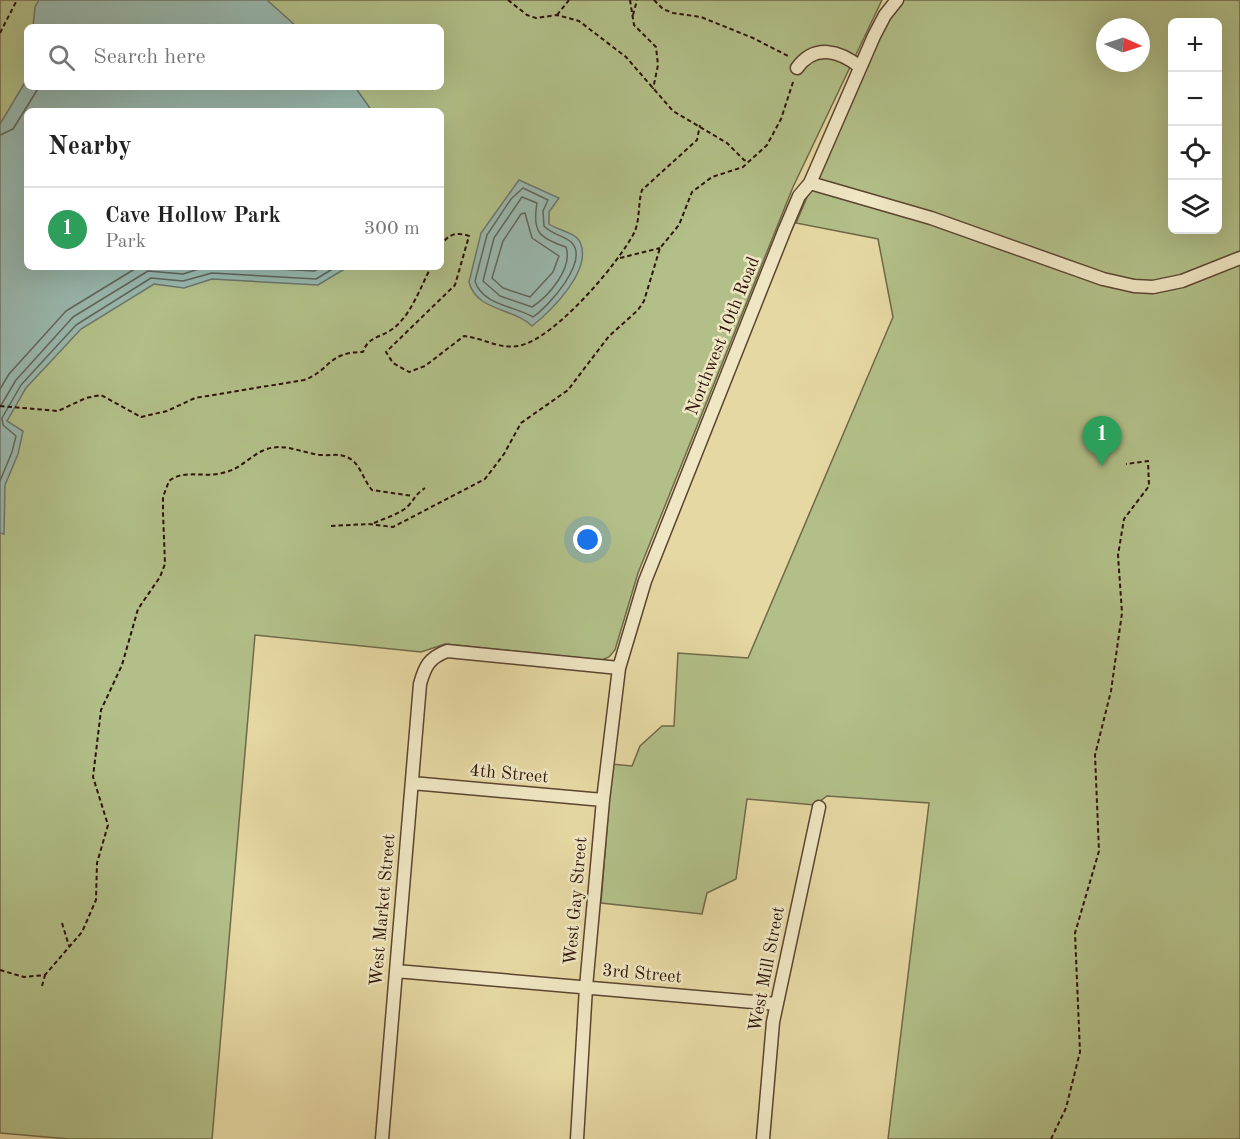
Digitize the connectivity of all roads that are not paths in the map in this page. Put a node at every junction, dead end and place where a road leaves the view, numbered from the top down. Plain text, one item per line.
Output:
1 (897, 0) edge
2 (797, 68) road end
3 (860, 68) junction
4 (810, 183) junction
5 (1240, 258) edge
6 (618, 668) junction
7 (412, 783) junction
8 (603, 800) junction
9 (819, 807) dead end
10 (396, 971) junction
11 (586, 987) junction
12 (777, 1005) junction
13 (382, 1139) edge
14 (577, 1139) edge
15 (763, 1139) edge

1 - 3 street, Northwest 10th Road
2 - 3 street
3 - 4 street, Northwest 10th Road
4 - 5 street
4 - 6 street, Northwest 10th Road
6 - 7 street, West Market Street
6 - 8 street, West Gay Street
7 - 8 street, 4th Street
7 - 10 street, West Market Street
8 - 11 street, West Gay Street
9 - 12 street, West Mill Street
10 - 11 street, 3rd Street
10 - 13 street, West Market Street
11 - 12 street, 3rd Street
11 - 14 street, West Gay Street
12 - 15 street, West Mill Street

